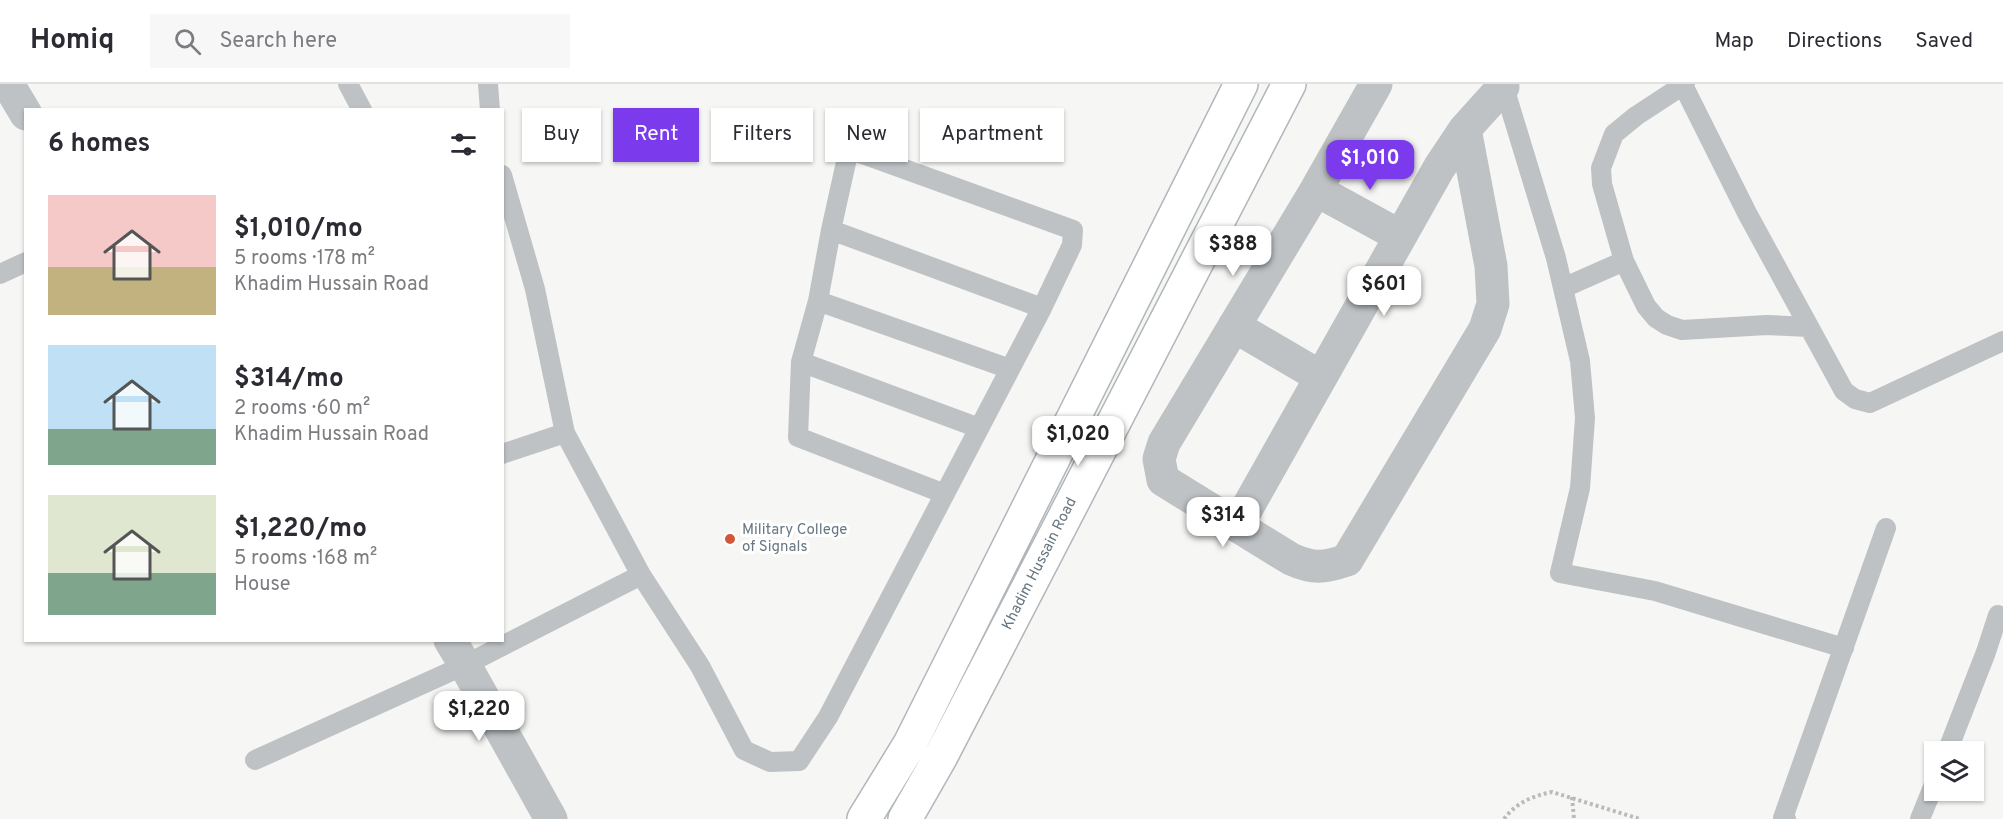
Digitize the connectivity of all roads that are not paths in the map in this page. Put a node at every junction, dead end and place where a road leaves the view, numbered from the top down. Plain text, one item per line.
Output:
1 (8, 84) edge
2 (348, 84) edge
3 (488, 84) edge
4 (1241, 84) edge
5 (1289, 84) edge
6 (1376, 84) edge
7 (1503, 85) edge
8 (1684, 85) edge
9 (361, 108) edge
10 (490, 108) edge
11 (24, 111) edge
12 (1465, 129) junction
13 (504, 182) edge
14 (1316, 190) junction
15 (831, 230) junction
16 (1400, 236) junction
17 (1624, 261) junction
18 (24, 262) edge
19 (0, 274) edge
20 (1563, 288) junction
21 (818, 301) junction
22 (1042, 308) junction
23 (1234, 326) junction
24 (1808, 327) junction
25 (2003, 341) edge
26 (801, 362) junction
27 (1010, 369) junction
28 (1320, 377) junction
29 (979, 428) junction
30 (565, 433) junction
31 (504, 453) edge
32 (945, 494) junction
33 (1237, 526) junction
34 (1886, 528) dead end
35 (641, 575) junction
36 (1998, 615) dead end
37 (504, 633) edge
38 (483, 642) edge
39 (1844, 648) junction
40 (457, 653) edge
41 (1994, 655) edge
42 (1952, 741) edge
43 (255, 760) dead end
44 (1927, 801) edge
45 (551, 819) edge
46 (864, 819) edge
47 (905, 819) edge
48 (1786, 819) edge
49 (1920, 819) edge

1 - 11 street
2 - 9 lane
3 - 10 lane
4 - 46 main road
5 - 47 main road, Khadim Hussain Road
6 - 14 street
7 - 12 street
7 - 20 lane
8 - 17 lane
8 - 24 lane
12 - 16 street
12 - 33 street
13 - 30 lane
14 - 16 street
14 - 23 street
15 - 21 lane
15 - 22 lane
15 - 22 lane
16 - 28 street
17 - 20 lane
17 - 24 lane
18 - 19 lane
20 - 39 lane
21 - 26 lane
21 - 27 lane
22 - 27 lane
23 - 28 street
23 - 33 street
24 - 25 lane
26 - 29 lane
26 - 32 lane
27 - 29 lane
28 - 33 street
29 - 32 lane
30 - 31 lane
30 - 35 lane
32 - 35 lane
34 - 39 lane
35 - 37 lane
36 - 41 lane
38 - 40 lane
39 - 48 lane
40 - 43 lane
40 - 45 street
41 - 42 lane
44 - 49 lane

